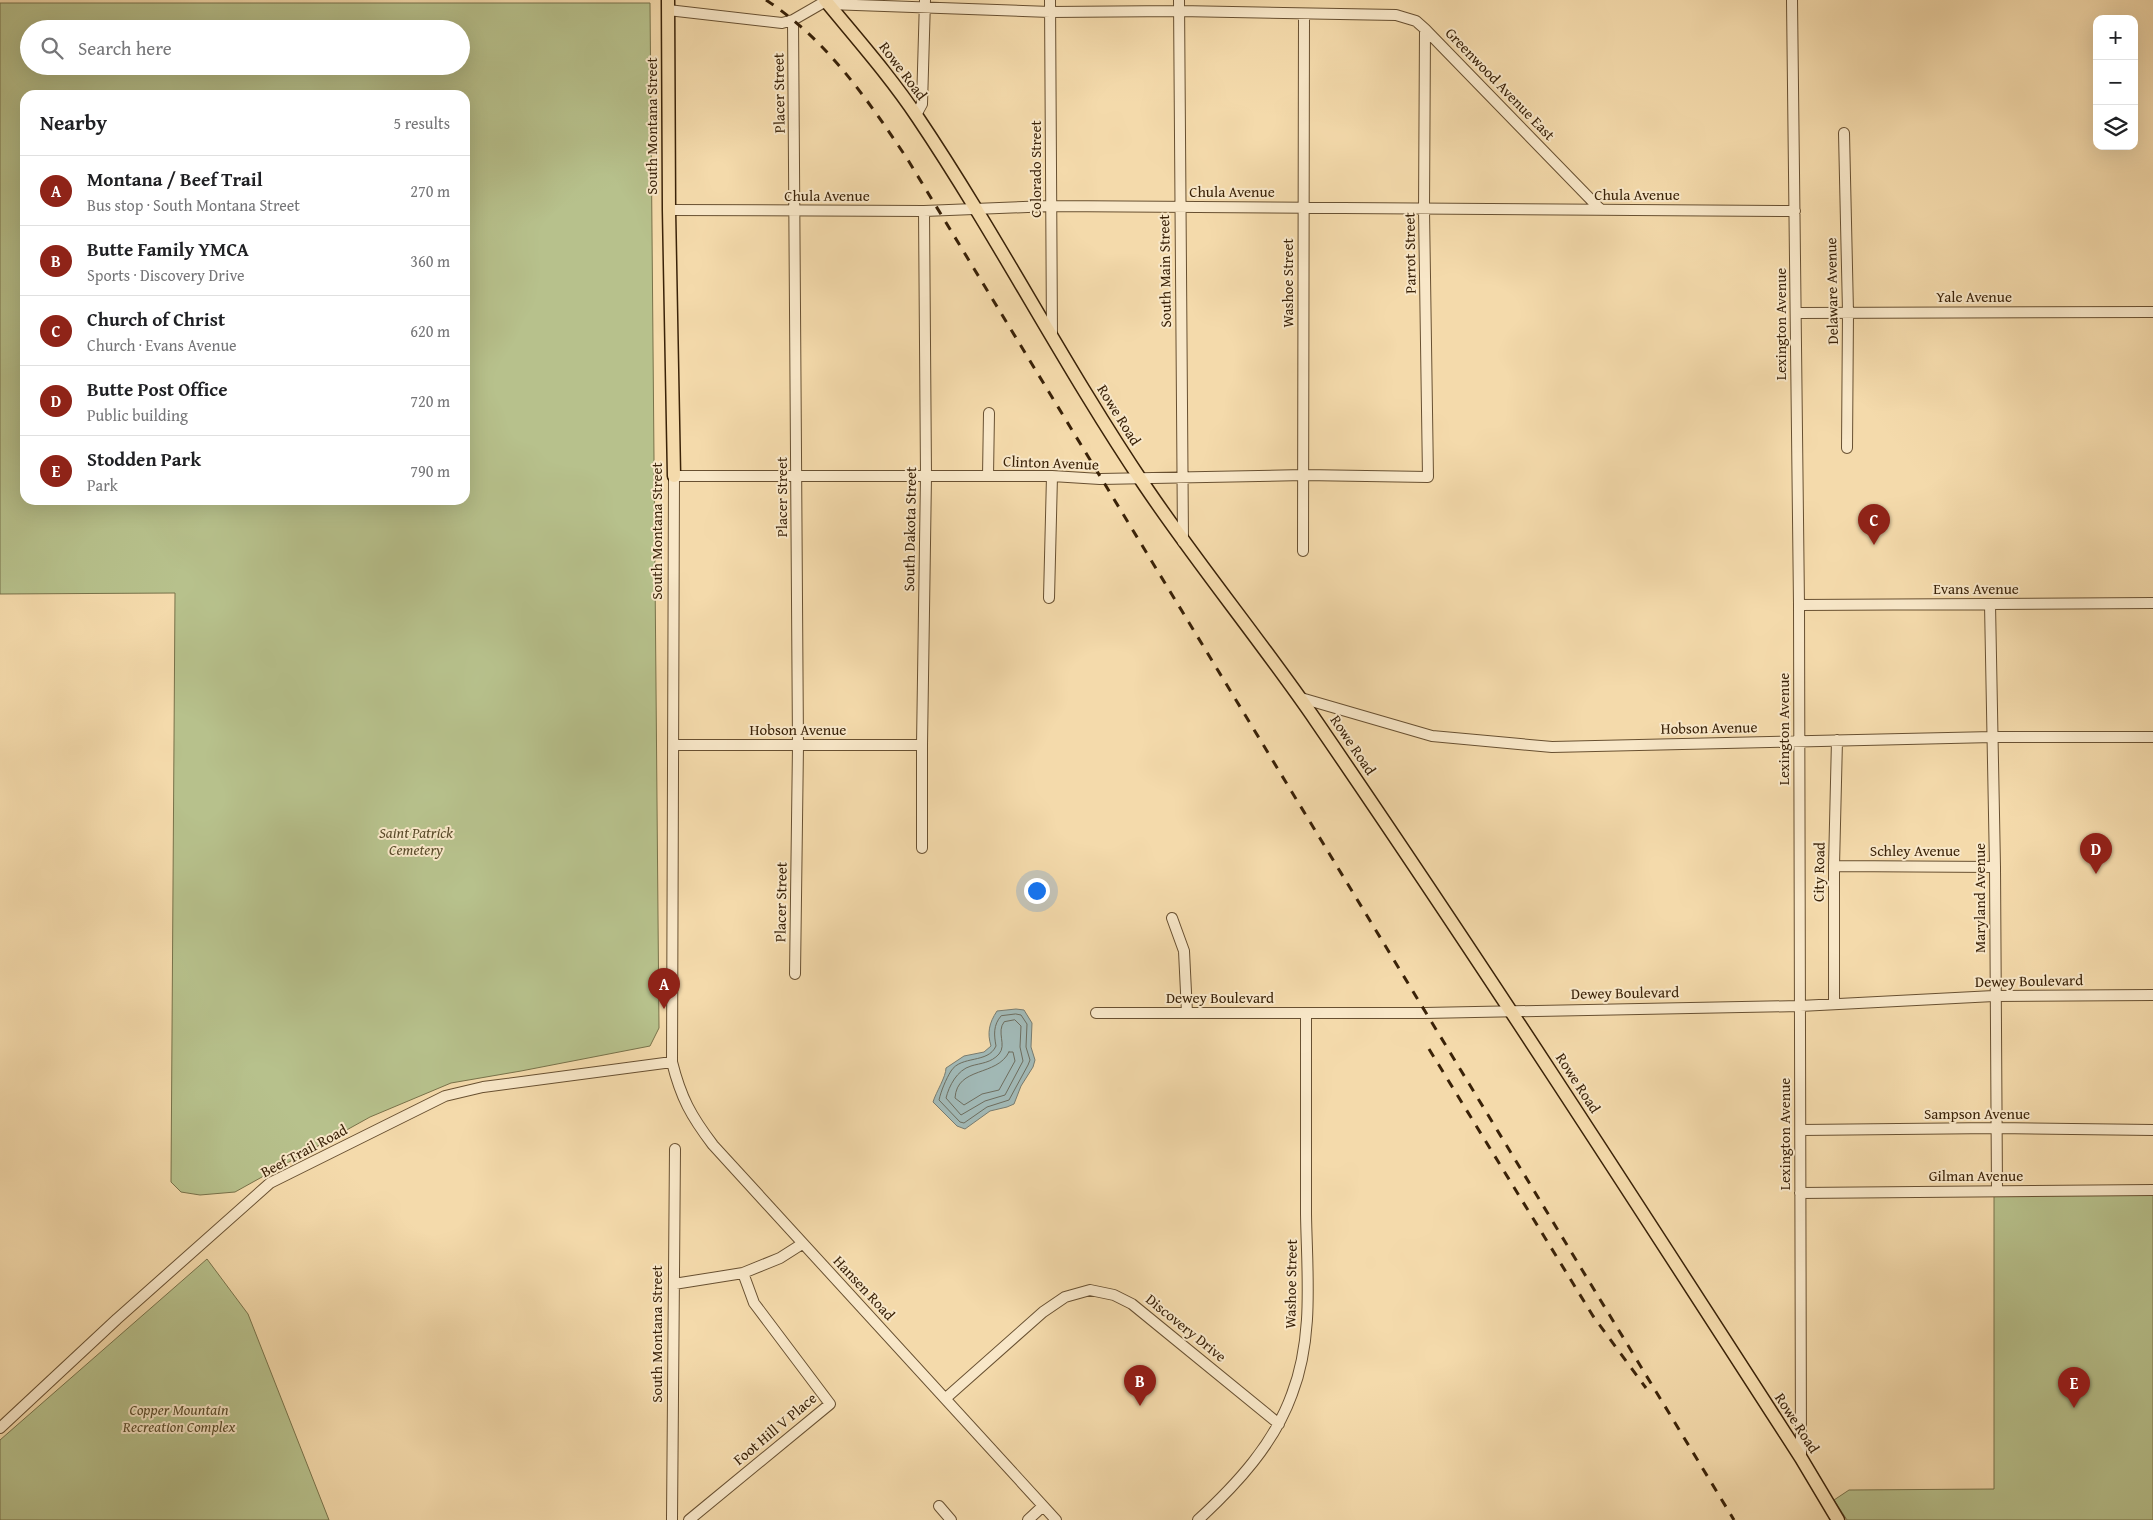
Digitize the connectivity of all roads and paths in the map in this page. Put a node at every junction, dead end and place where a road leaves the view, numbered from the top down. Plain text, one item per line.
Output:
1 (1050, 0) edge
2 (1792, 0) edge
3 (827, 2) edge
4 (925, 4) edge
5 (668, 5) edge
6 (1179, 5) edge
7 (1050, 12) junction
8 (1304, 14) junction
9 (793, 20) junction
10 (1425, 29) junction
11 (916, 116) junction
12 (1844, 133) dead end
13 (1051, 206) junction
14 (1180, 207) junction
15 (1303, 208) junction
16 (975, 209) junction
17 (669, 210) junction
18 (1424, 210) junction
19 (1601, 210) junction
20 (795, 211) junction
21 (924, 211) junction
22 (1795, 211) junction
23 (1848, 312) junction
24 (2153, 312) edge
25 (1796, 313) junction
26 (1052, 338) junction
27 (989, 413) dead end
28 (1847, 448) dead end
29 (1304, 475) junction
30 (674, 476) junction
31 (796, 476) junction
32 (926, 476) junction
33 (988, 476) junction
34 (1052, 476) junction
35 (1428, 477) joint
36 (1183, 478) junction
37 (1140, 479) junction
38 (1183, 543) junction
39 (1303, 551) dead end
40 (1049, 598) dead end
41 (2153, 603) edge
42 (1990, 604) junction
43 (1799, 605) junction
44 (1301, 698) junction
45 (2153, 737) edge
46 (1993, 738) junction
47 (1837, 740) junction
48 (1799, 742) junction
49 (674, 745) junction
50 (798, 745) junction
51 (922, 745) junction
52 (922, 848) dead end
53 (1834, 866) junction
54 (1995, 867) junction
55 (1172, 918) dead end
56 (795, 974) dead end
57 (2153, 995) edge
58 (1994, 996) junction
59 (1834, 1003) junction
60 (1800, 1006) junction
61 (1511, 1010) junction
62 (1096, 1013) dead end
63 (1187, 1013) junction
64 (1306, 1013) junction
65 (672, 1062) junction
66 (1995, 1128) junction
67 (1801, 1130) junction
68 (2153, 1130) edge
69 (675, 1148) dead end
70 (2153, 1190) edge
71 (1997, 1191) junction
72 (1800, 1193) junction
73 (802, 1244) junction
74 (743, 1273) junction
75 (674, 1284) junction
76 (946, 1398) junction
77 (1279, 1424) junction
78 (0, 1428) edge
79 (1800, 1458) junction
80 (939, 1506) dead end
81 (1043, 1506) junction
82 (672, 1520) edge
83 (689, 1520) edge
84 (951, 1520) edge
85 (1028, 1520) edge
86 (1056, 1520) edge
87 (1198, 1520) edge
88 (1838, 1520) edge

1 - 7 street, Colorado Street
2 - 22 street, Lexington Avenue
3 - 4 street, Greenwood Avenue East
3 - 9 street
3 - 11 main road, Rowe Road
4 - 7 street, Greenwood Avenue East
4 - 11 street
5 - 9 street
5 - 17 main road, South Montana Street
6 - 7 street, Greenwood Avenue East
6 - 8 street, Greenwood Avenue East
6 - 14 street, South Main Street
7 - 13 street, Colorado Street
8 - 10 street, Greenwood Avenue East
8 - 15 street, Washoe Street
9 - 20 street, Placer Street
10 - 18 street, Parrot Street
10 - 19 street, Greenwood Avenue East
11 - 16 main road, Rowe Road
12 - 23 street, Delaware Avenue
13 - 14 street, Chula Avenue
13 - 16 street, Chula Avenue
13 - 26 street, Colorado Street
14 - 15 street, Chula Avenue
14 - 36 street, South Main Street
15 - 18 street, Chula Avenue
15 - 29 street, Washoe Street
16 - 21 street, Chula Avenue
16 - 26 main road, Rowe Road
17 - 20 street, Chula Avenue
17 - 30 main road, South Montana Street
18 - 19 street, Chula Avenue
18 - 35 street, Parrot Street
19 - 22 street, Chula Avenue
20 - 21 street, Chula Avenue
20 - 31 street, Placer Street
21 - 32 street, South Dakota Street
22 - 25 street, Lexington Avenue
23 - 24 street, Yale Avenue
23 - 25 street, Yale Avenue
23 - 28 street, Delaware Avenue
25 - 43 street, Lexington Avenue
26 - 37 main road, Rowe Road
27 - 33 street
29 - 35 street, Clinton Avenue
29 - 36 street, Clinton Avenue
29 - 39 street, Washoe Street
30 - 31 street, Clinton Avenue
30 - 49 street, South Montana Street
31 - 32 street, Clinton Avenue
31 - 50 street, Placer Street
32 - 33 street, Clinton Avenue
32 - 51 street, South Dakota Street
33 - 34 street, Clinton Avenue
34 - 37 street, Clinton Avenue
34 - 40 street
36 - 37 street, Clinton Avenue
36 - 38 street, South Main Street
37 - 38 main road, Rowe Road
38 - 44 main road, Rowe Road
41 - 42 street, Evans Avenue
42 - 43 street, Evans Avenue
42 - 46 street, Maryland Avenue
43 - 48 street, Lexington Avenue
44 - 48 street, Hobson Avenue
44 - 61 main road, Rowe Road
45 - 46 street, Hobson Avenue
46 - 47 street, Hobson Avenue
46 - 54 street, Maryland Avenue
47 - 48 street, Hobson Avenue
47 - 53 street, City Road
48 - 60 street, Lexington Avenue
49 - 50 street, Hobson Avenue
49 - 65 street, South Montana Street
50 - 51 street, Hobson Avenue
50 - 56 street, Placer Street
51 - 52 street, South Dakota Street
53 - 54 street, Schley Avenue
53 - 59 street, City Road
54 - 58 street, Maryland Avenue
55 - 63 street
57 - 58 street, Dewey Boulevard
58 - 59 street, Dewey Boulevard
58 - 66 street, Maryland Avenue
59 - 60 street, Dewey Boulevard
60 - 61 street, Dewey Boulevard
60 - 67 street, Lexington Avenue
61 - 64 street, Dewey Boulevard
61 - 79 main road, Rowe Road
62 - 63 street, Dewey Boulevard
63 - 64 street, Dewey Boulevard
64 - 77 street, Washoe Street
65 - 73 street, Hansen Road
65 - 78 street, Beef Trail Road
66 - 67 street, Sampson Avenue
66 - 68 street, Sampson Avenue
66 - 71 street, Maryland Avenue
67 - 72 street, Lexington Avenue
69 - 75 street, South Montana Street
70 - 71 street, Gilman Avenue
71 - 72 street, Gilman Avenue
72 - 79 street, Lexington Avenue
73 - 74 street
73 - 76 street, Hansen Road
74 - 75 street
74 - 83 street, Foot Hill V Place
75 - 82 street, South Montana Street
76 - 77 street, Discovery Drive
76 - 81 street, Hansen Road
77 - 87 street, Washoe Street
79 - 88 main road, Rowe Road
80 - 84 street
81 - 85 street
81 - 86 street, Hansen Road

